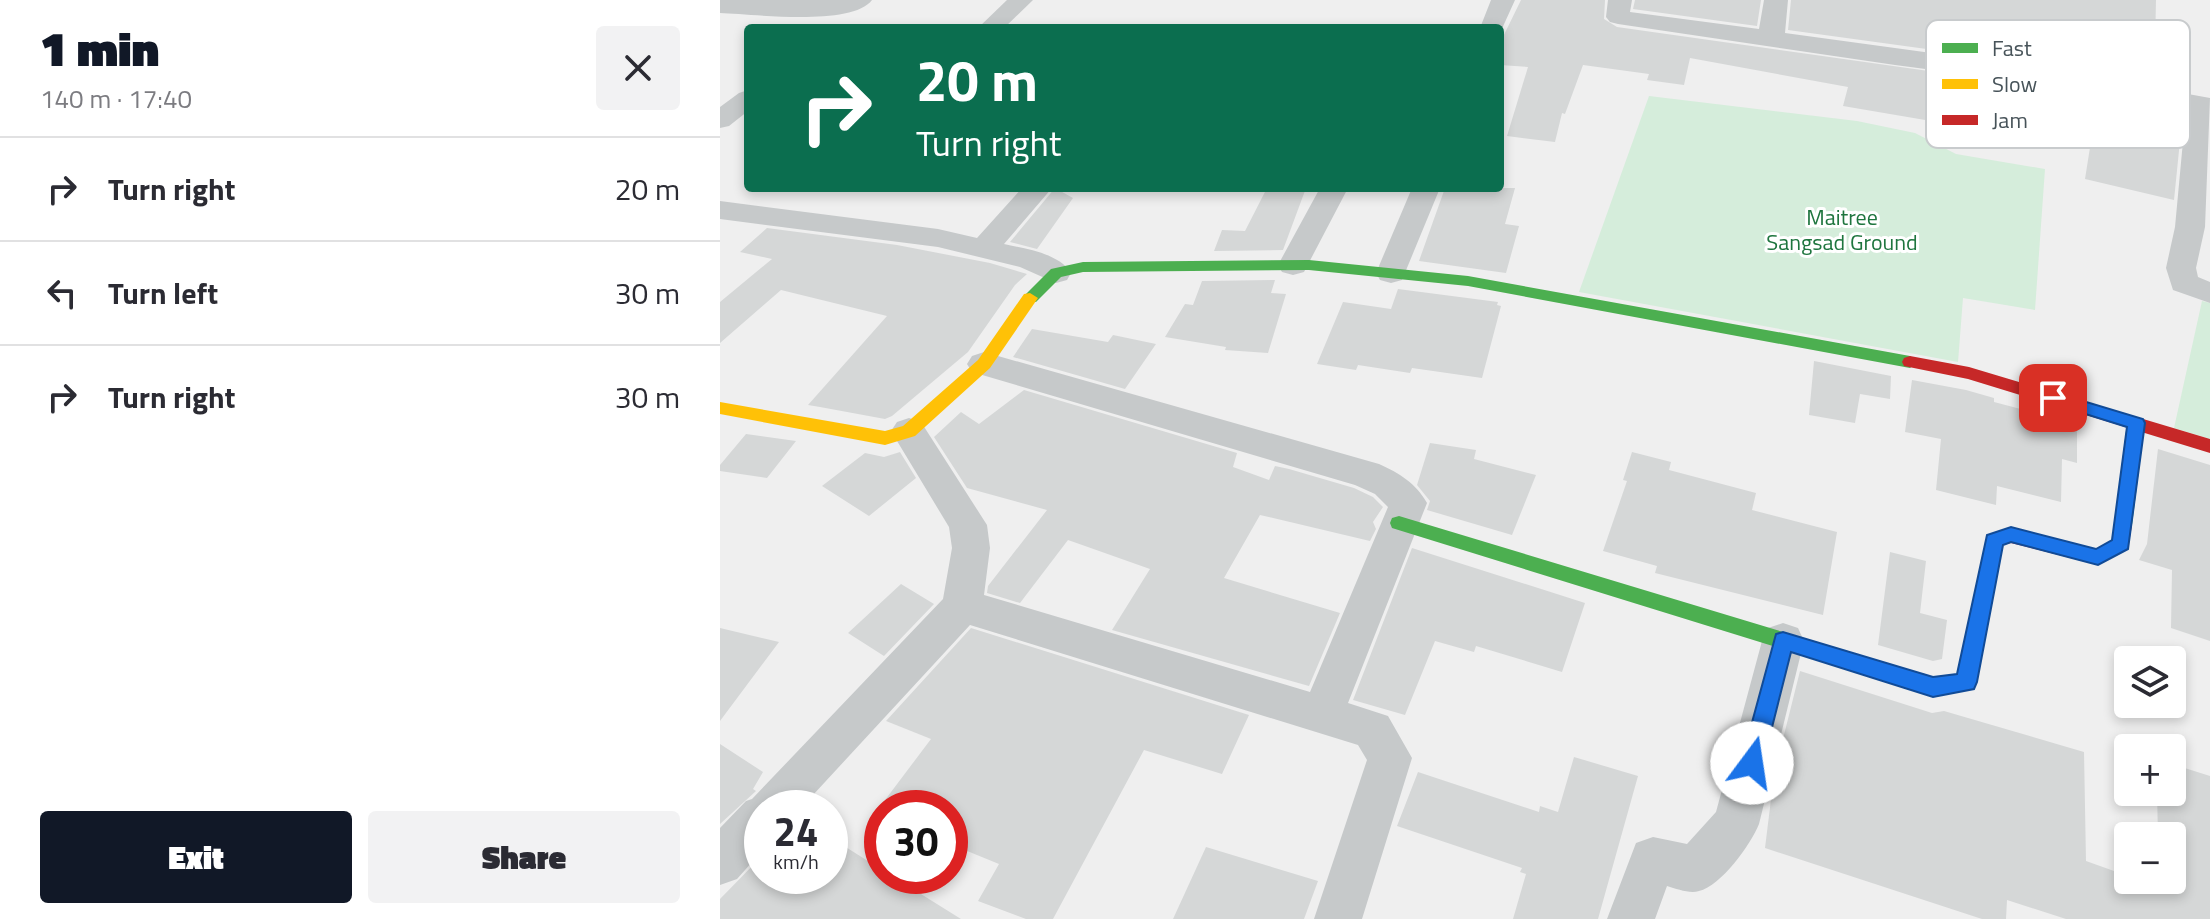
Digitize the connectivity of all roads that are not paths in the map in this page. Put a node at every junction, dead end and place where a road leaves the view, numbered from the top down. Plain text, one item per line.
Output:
1 (1021, 0) edge
2 (1503, 0) edge
3 (1620, 0) edge
4 (1776, 0) edge
5 (720, 6) edge
6 (842, 12) edge
7 (994, 24) edge
8 (1494, 24) edge
9 (1777, 39) junction
10 (1926, 62) edge
11 (744, 101) edge
12 (2204, 105) edge
13 (720, 120) edge
14 (1034, 192) edge
15 (1332, 192) edge
16 (1424, 192) edge
17 (720, 210) edge
18 (984, 248) junction
19 (1293, 265) junction
20 (1056, 273) junction
21 (1391, 273) junction
22 (2210, 293) edge
23 (984, 364) junction
24 (724, 415) edge
25 (2136, 423) junction
26 (909, 431) junction
27 (2210, 446) edge
28 (1399, 523) junction
29 (962, 606) junction
30 (1783, 641) junction
31 (1322, 715) junction
32 (788, 790) edge
33 (744, 836) edge
34 (720, 862) edge
35 (1338, 919) edge
36 (1631, 919) edge

1 - 7 street
2 - 8 street
3 - 9 street
4 - 9 street
5 - 6 street
9 - 10 street
11 - 13 street
12 - 22 street
14 - 18 street
15 - 19 street
16 - 21 street
17 - 18 street
18 - 20 street
19 - 20 street
19 - 21 street
20 - 23 street
21 - 25 street
23 - 26 street
23 - 28 street
24 - 26 street
25 - 27 street
25 - 30 street
26 - 29 street
28 - 30 street
28 - 31 street
29 - 31 street
29 - 32 street
30 - 36 street
31 - 35 street
33 - 34 street

